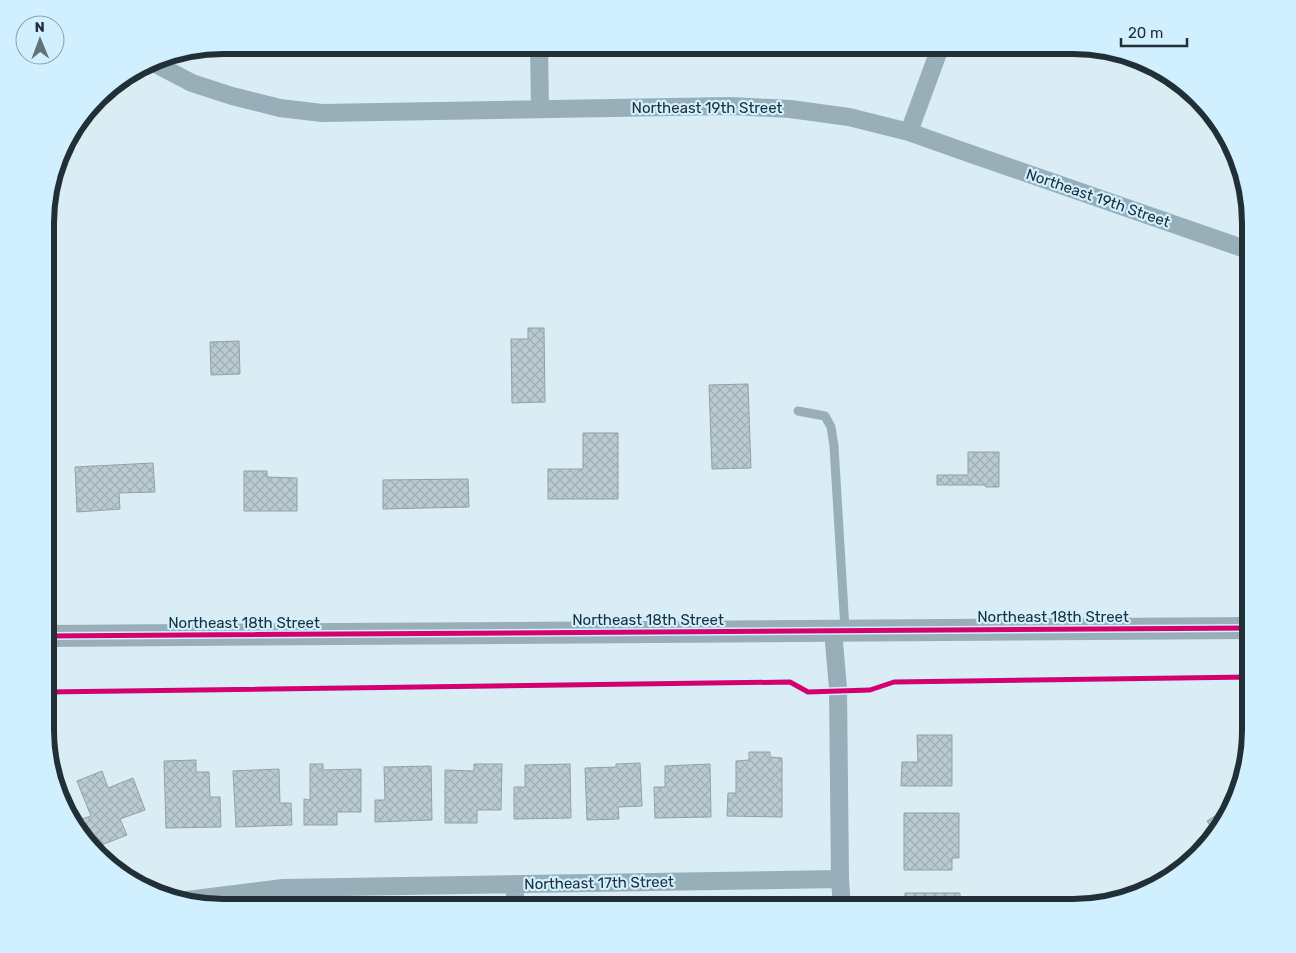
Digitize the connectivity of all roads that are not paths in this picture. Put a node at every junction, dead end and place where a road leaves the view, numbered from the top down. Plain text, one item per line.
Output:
1 (539, 54) edge
2 (938, 54) edge
3 (160, 66) edge
4 (540, 109) junction
5 (909, 132) junction
6 (1242, 248) edge
7 (798, 411) dead end
8 (1242, 628) edge
9 (839, 631) junction
10 (54, 636) edge
11 (840, 879) junction
12 (515, 885) junction
13 (204, 898) edge
14 (515, 899) edge
15 (841, 899) edge

1 - 4 street
2 - 5 street
3 - 4 street, Northeast 19th Street
4 - 5 street, Northeast 19th Street
5 - 6 street, Northeast 19th Street
7 - 9 lane
8 - 9 street, Northeast 18th Street
9 - 10 street, Northeast 18th Street
9 - 11 street
11 - 12 street, Northeast 17th Street
11 - 15 street
12 - 13 street, Northeast 17th Street
12 - 14 street

